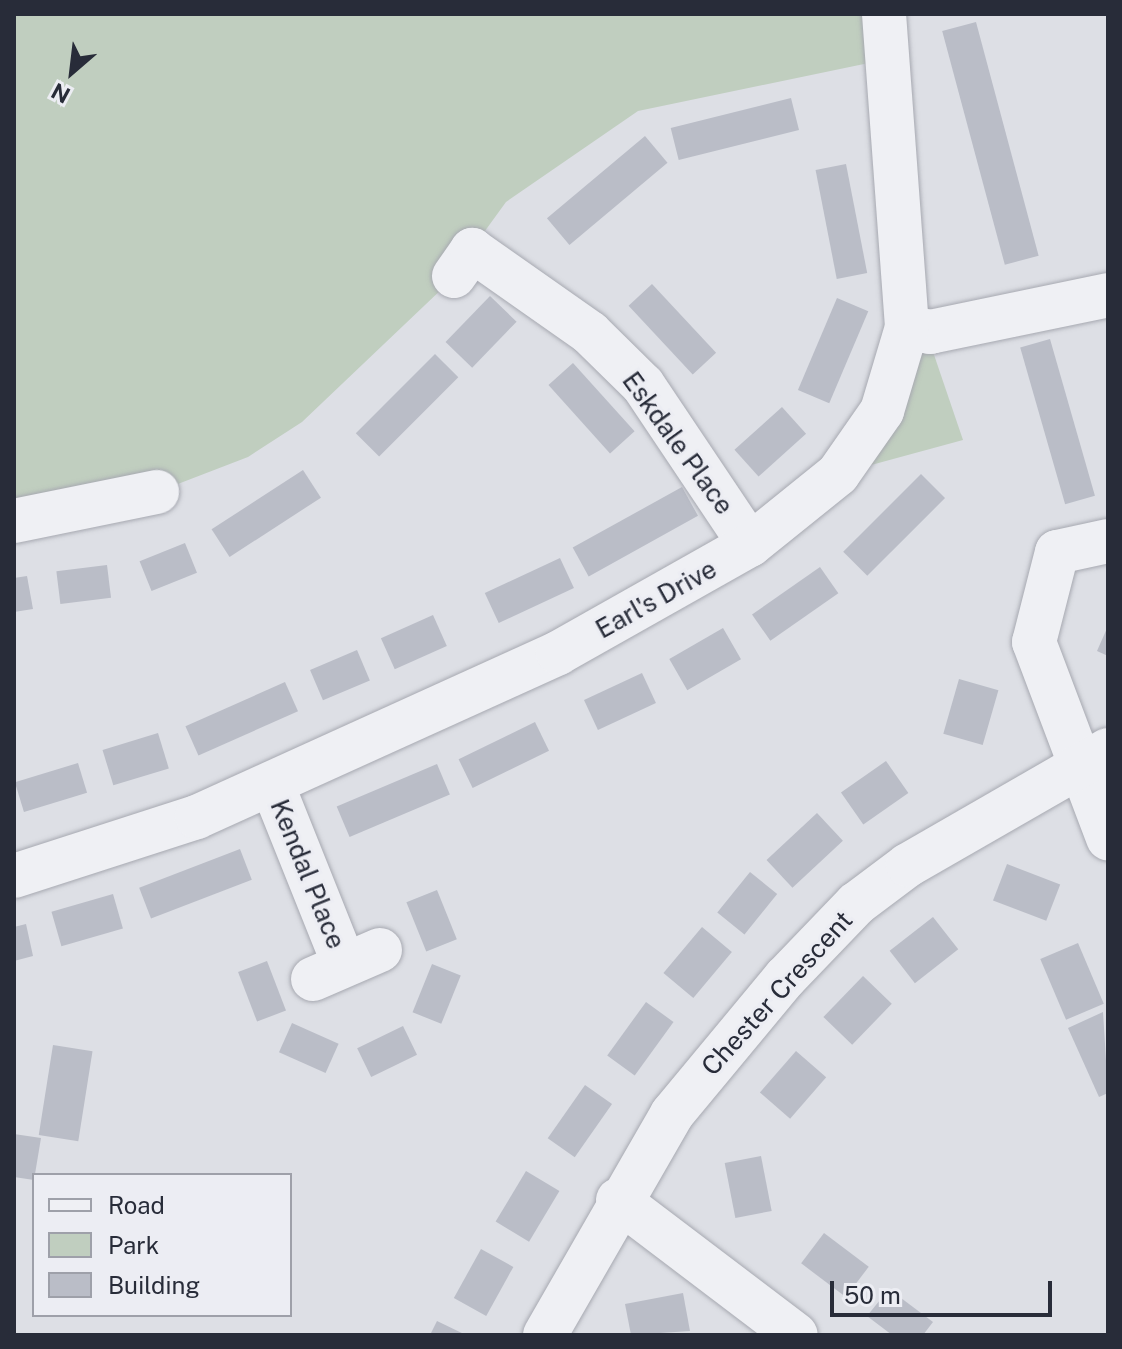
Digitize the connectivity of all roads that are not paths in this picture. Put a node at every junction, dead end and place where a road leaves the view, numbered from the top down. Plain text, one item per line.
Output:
1 (884, 14) edge
2 (454, 276) dead end
3 (1108, 295) edge
4 (907, 327) junction
5 (157, 492) dead end
6 (14, 521) edge
7 (1108, 541) edge
8 (750, 545) junction
9 (1091, 757) edge
10 (272, 784) junction
11 (1108, 838) edge
12 (14, 876) edge
13 (346, 964) dead end
14 (618, 1200) junction
15 (545, 1335) edge
16 (796, 1335) edge

1 - 4 street, Earl's Drive
2 - 8 street, Eskdale Place
3 - 4 street
4 - 8 street, Earl's Drive
5 - 6 street
7 - 9 street
8 - 10 street, Earl's Drive
9 - 11 street
9 - 14 street, Chester Crescent
10 - 12 street, Earl's Drive
10 - 13 street, Kendal Place
14 - 15 street, Chester Crescent
14 - 16 street

